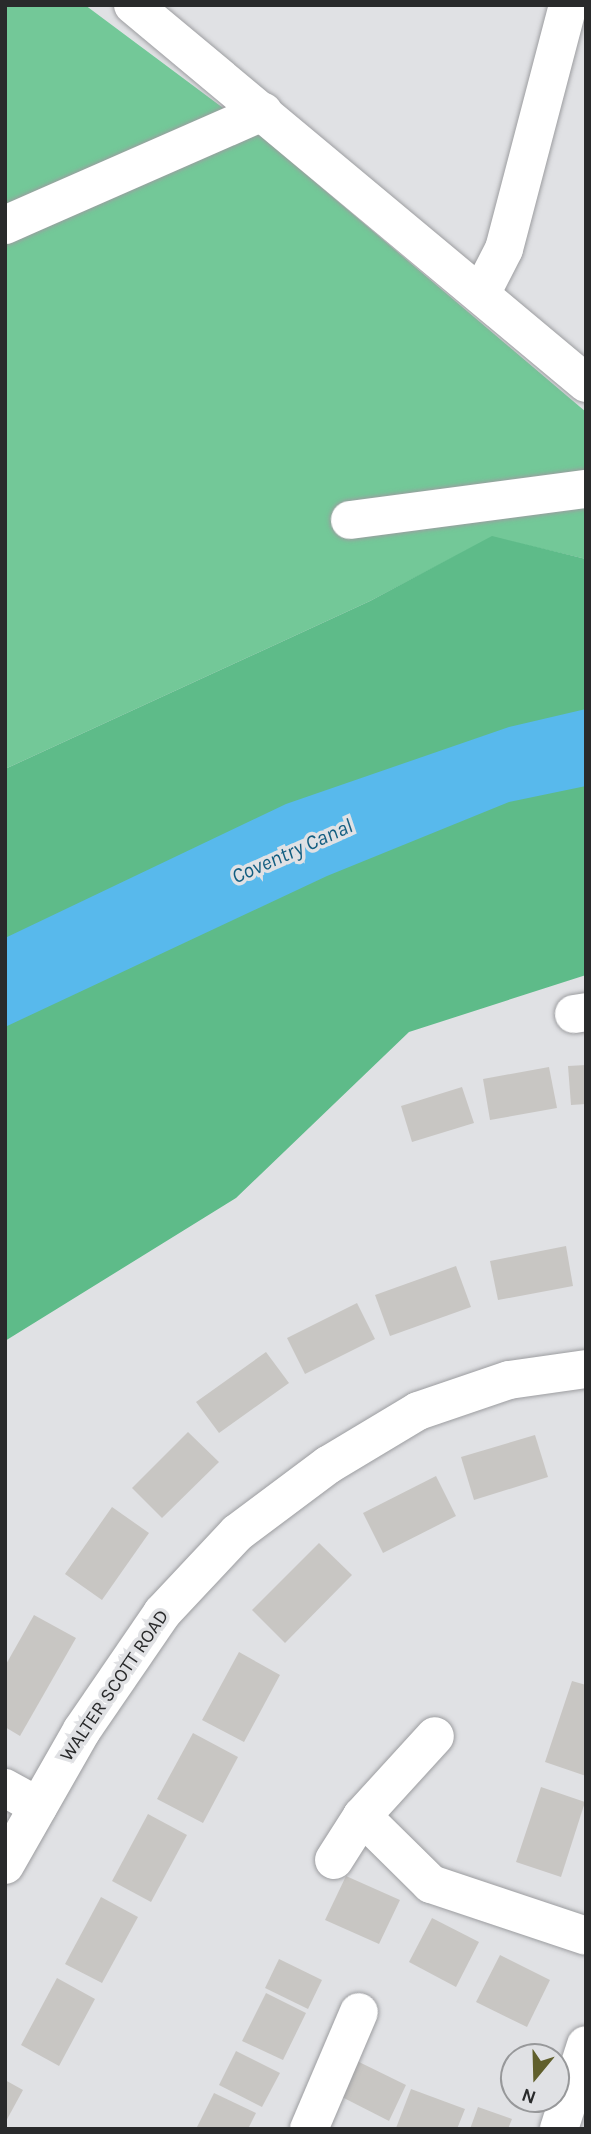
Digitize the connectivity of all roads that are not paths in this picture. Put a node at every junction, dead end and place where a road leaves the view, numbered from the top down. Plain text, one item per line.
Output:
1 (133, 5) edge
2 (568, 5) edge
3 (263, 112) junction
4 (5, 225) edge
5 (482, 292) junction
6 (586, 383) edge
7 (586, 489) edge
8 (350, 520) dead end
9 (586, 1368) edge
10 (435, 1736) dead end
11 (5, 1788) edge
12 (38, 1806) junction
13 (362, 1816) junction
14 (334, 1860) dead end
15 (5, 1865) edge
16 (586, 1936) edge
17 (359, 2012) dead end
18 (586, 2045) edge
19 (309, 2129) edge
20 (559, 2129) edge

1 - 3 street
2 - 5 street
3 - 4 street
3 - 5 street
5 - 6 street
7 - 8 street
9 - 12 street, WALTER SCOTT ROAD
10 - 13 street
11 - 12 street
12 - 15 street, WALTER SCOTT ROAD
13 - 14 street
13 - 16 street
17 - 19 street
18 - 20 street

